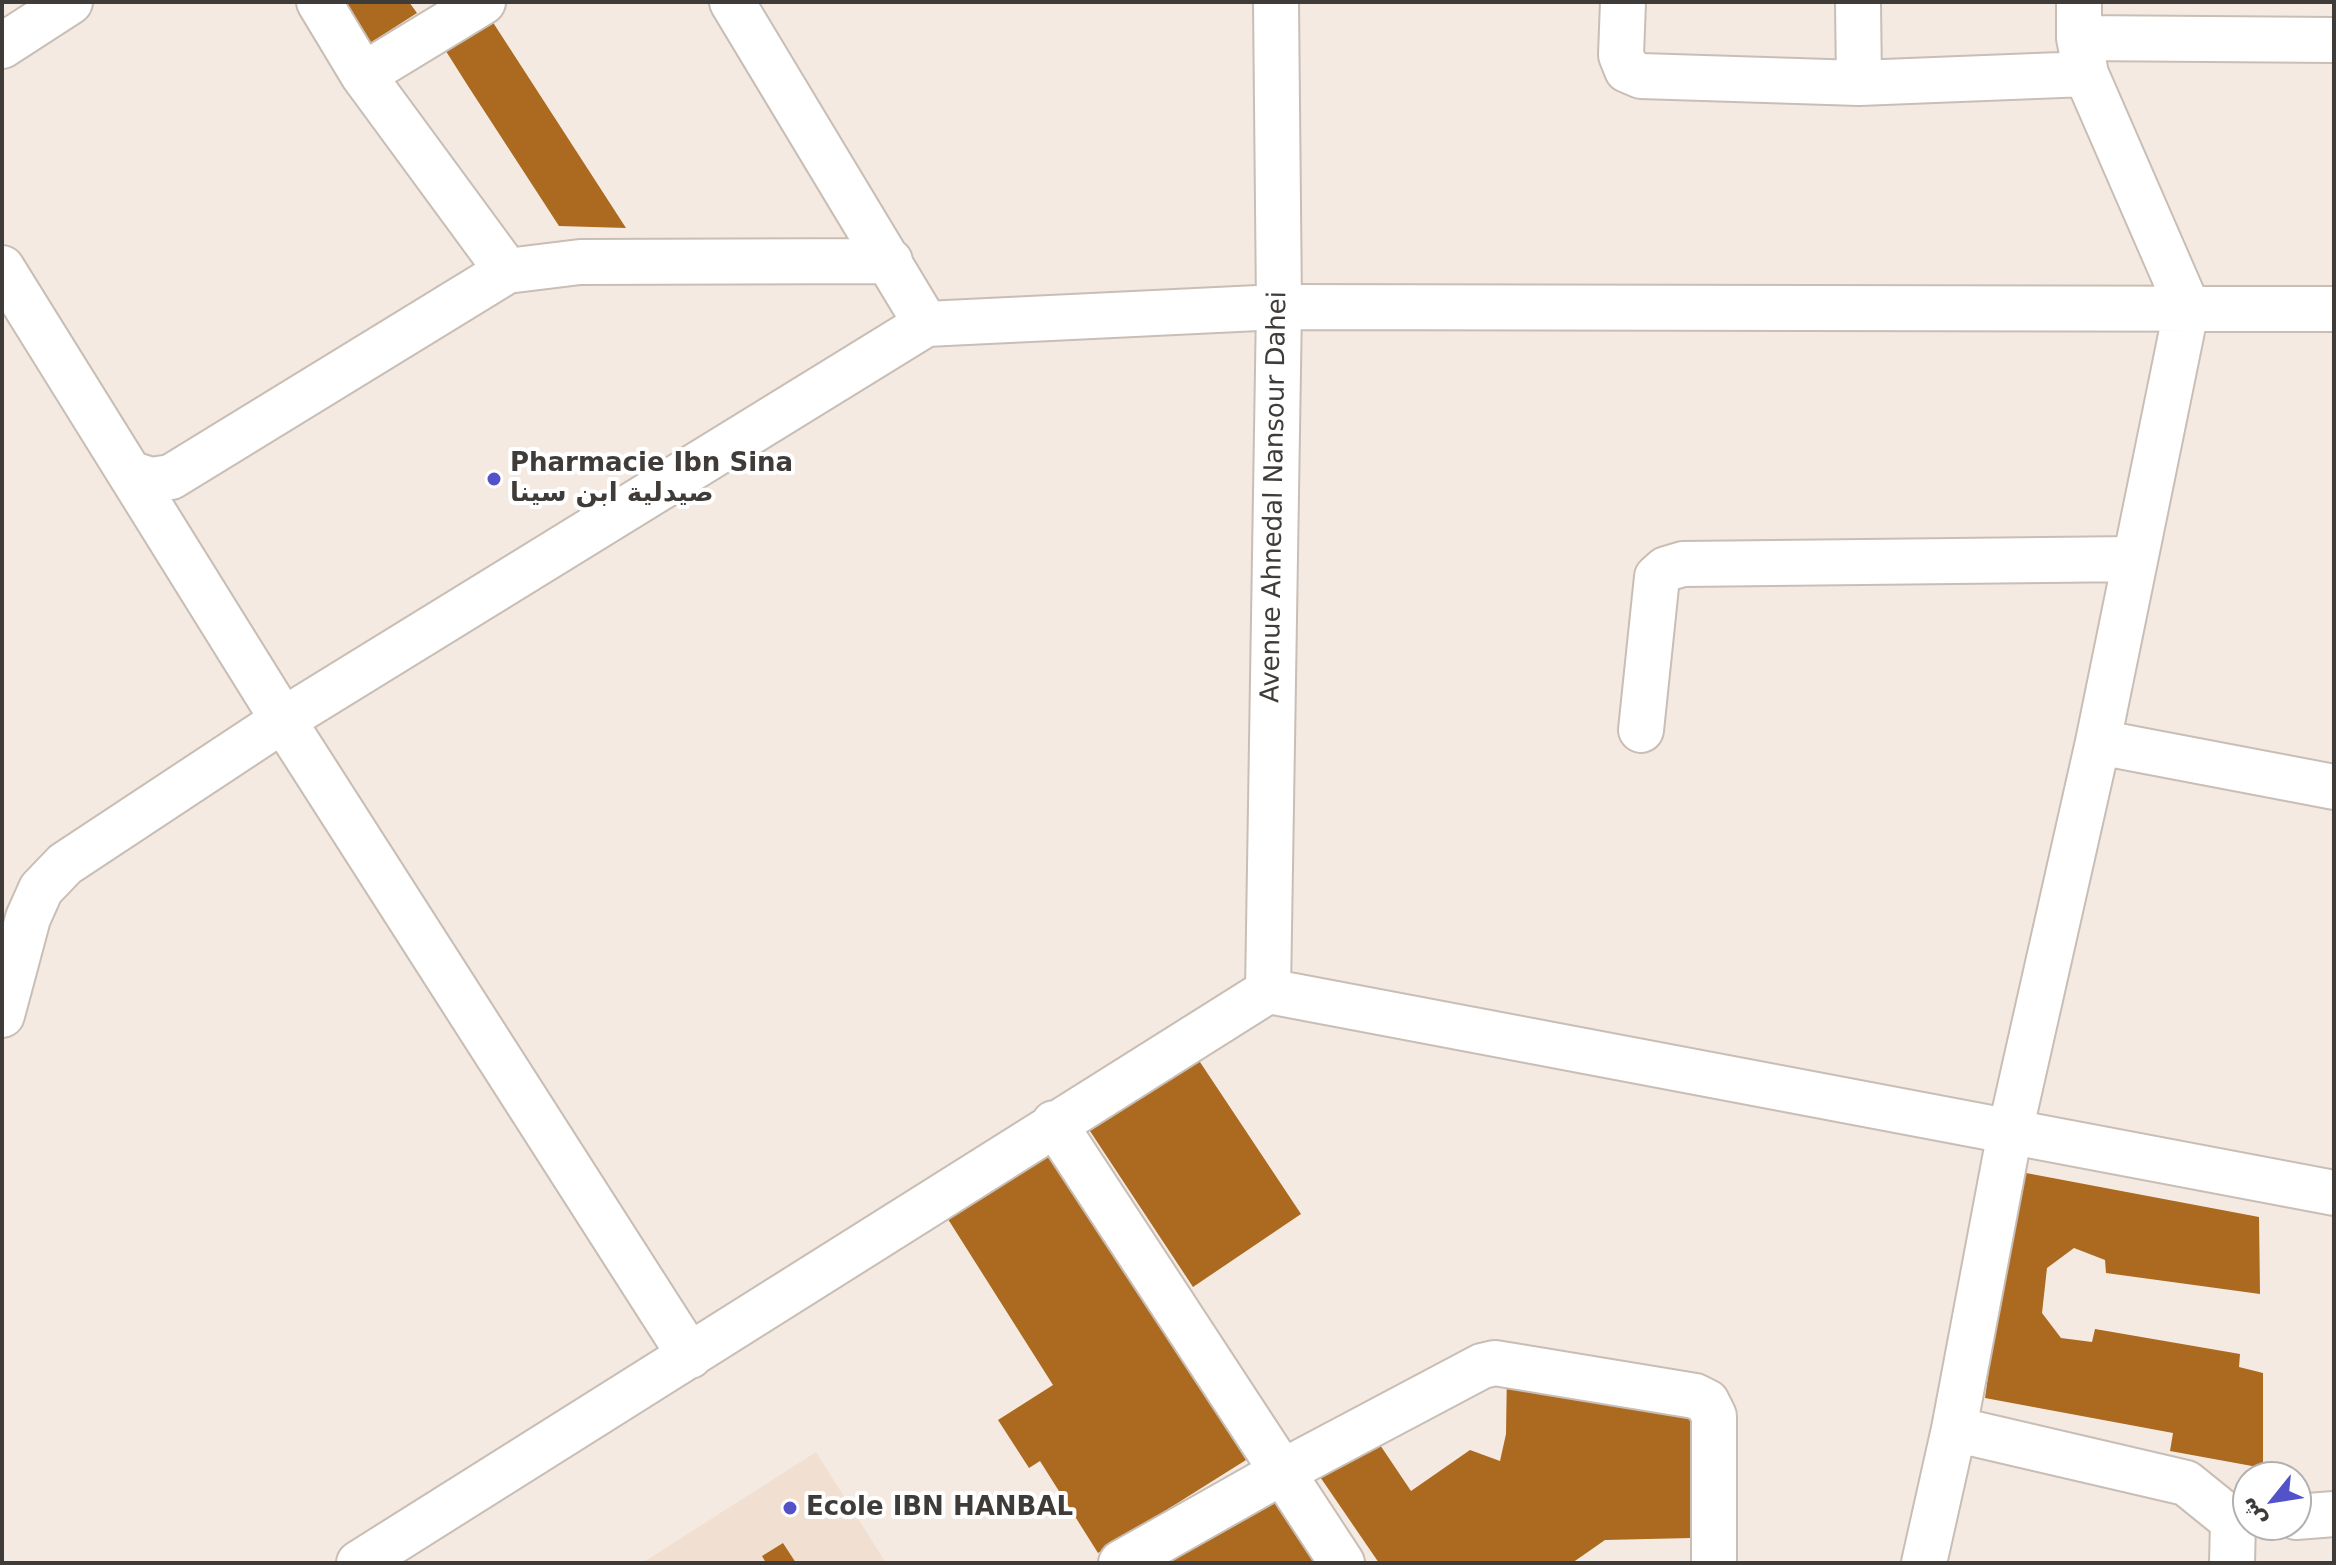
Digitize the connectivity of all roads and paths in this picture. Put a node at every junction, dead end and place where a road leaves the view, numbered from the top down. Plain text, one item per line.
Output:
1 (70, 2) edge
2 (319, 2) edge
3 (483, 2) edge
4 (732, 2) edge
5 (1276, 2) edge
6 (1623, 2) edge
7 (1858, 2) edge
8 (2081, 38) edge
9 (2334, 40) edge
10 (2, 46) edge
11 (363, 75) junction
12 (1859, 83) junction
13 (890, 261) junction
14 (2, 268) edge
15 (507, 271) junction
16 (2187, 306) junction
17 (1279, 307) junction
18 (2334, 309) edge
19 (926, 324) junction
20 (132, 474) junction
21 (2135, 559) junction
22 (283, 720) junction
23 (1641, 730) dead end
24 (2098, 742) junction
25 (2334, 787) edge
26 (1268, 991) junction
27 (2, 1015) edge
28 (1054, 1123) junction
29 (2010, 1132) junction
30 (2334, 1193) edge
31 (690, 1356) junction
32 (1954, 1429) junction
33 (1282, 1472) junction
34 (2334, 1514) edge
35 (2312, 1516) edge
36 (2232, 1529) edge
37 (359, 1563) edge
38 (1121, 1563) edge
39 (1342, 1563) edge
40 (1714, 1563) edge
41 (1924, 1563) edge

1 - 10 street
2 - 11 street
3 - 11 street
4 - 13 street
5 - 17 street, Avenue Ahnedal Nansour Dahei
6 - 12 street
7 - 12 street
8 - 9 street
8 - 12 street
8 - 16 street
11 - 15 street
13 - 15 street
13 - 19 street
14 - 20 street
15 - 20 street
16 - 17 street
16 - 18 street
16 - 21 street
17 - 19 street
17 - 26 street, Avenue Ahnedal Nansour Dahei
19 - 22 street
20 - 22 street
21 - 23 street
21 - 24 street
22 - 27 street
22 - 31 street
24 - 25 street
24 - 29 street
26 - 28 street
26 - 29 street
28 - 31 street
28 - 33 street
29 - 30 street
29 - 32 street
31 - 37 street
32 - 36 street
32 - 41 street
33 - 38 street
33 - 39 street
33 - 40 street
34 - 35 street

